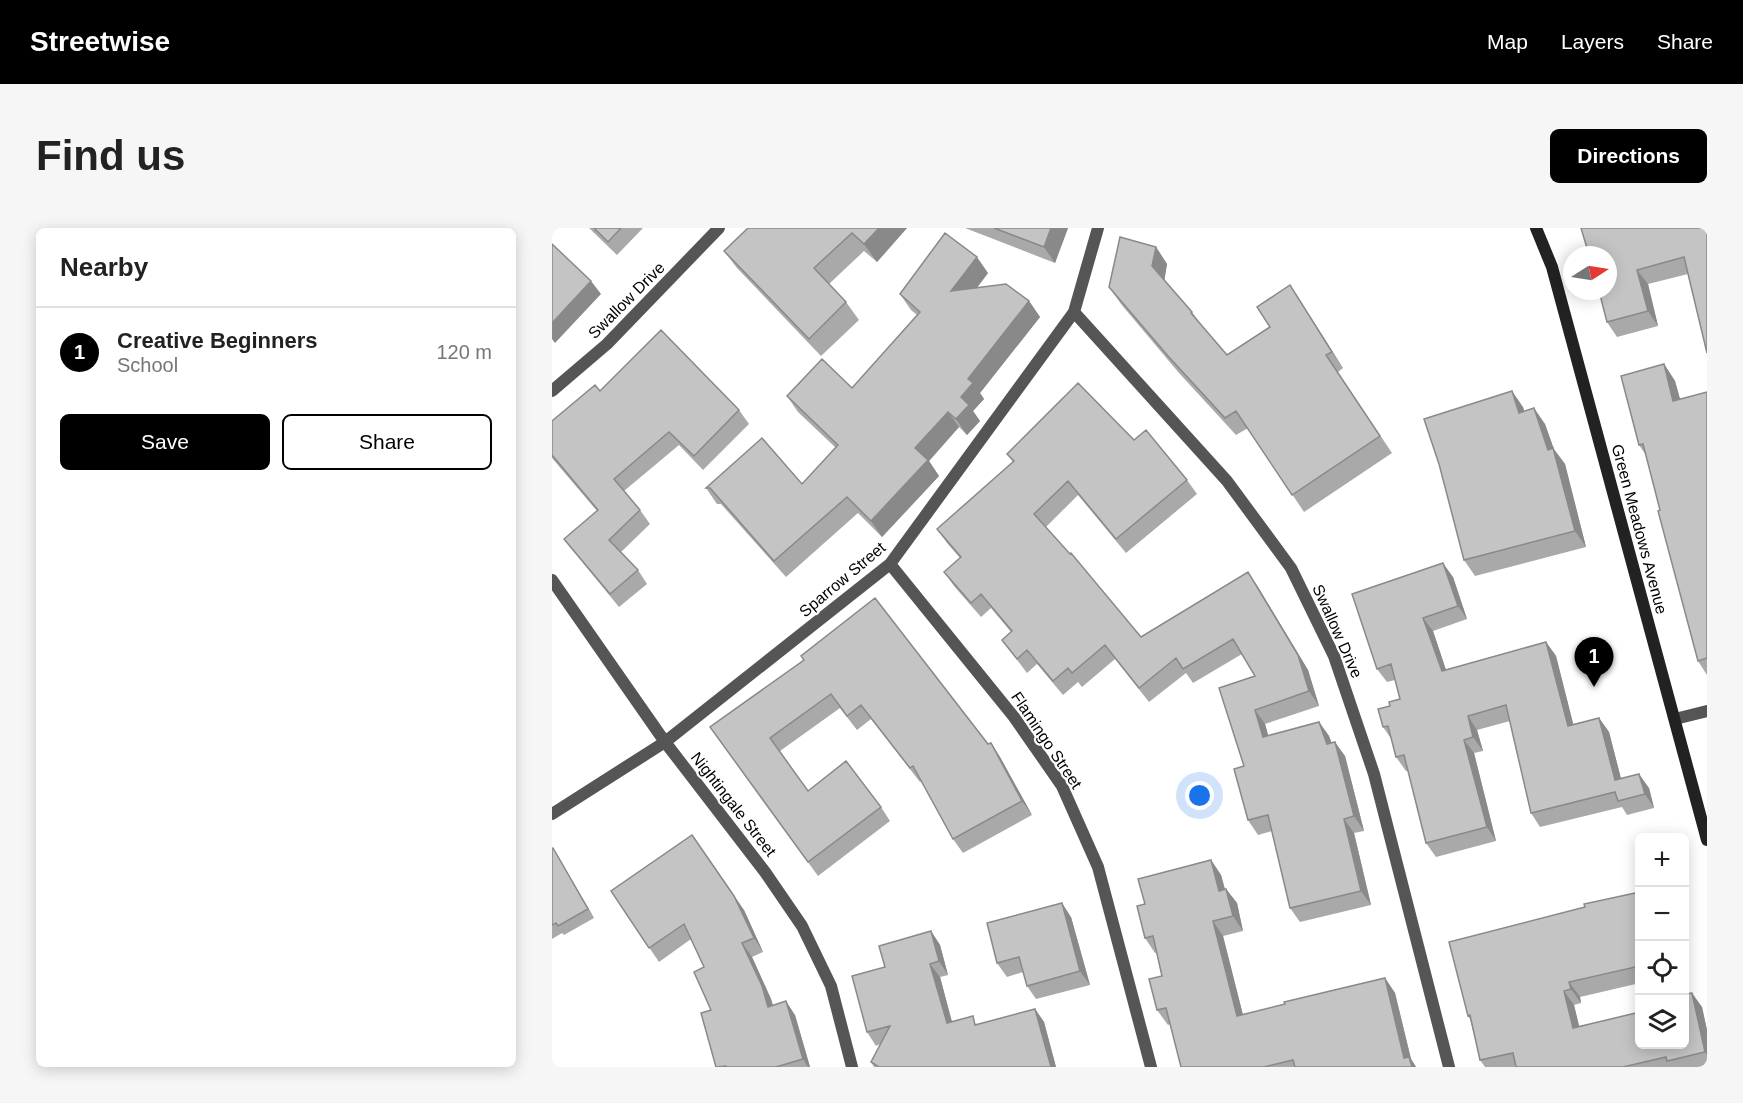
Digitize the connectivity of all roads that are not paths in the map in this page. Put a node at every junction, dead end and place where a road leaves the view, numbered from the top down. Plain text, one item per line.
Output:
1 (719, 228) edge
2 (1098, 228) edge
3 (1536, 228) edge
4 (1074, 312) junction
5 (552, 390) edge
6 (891, 564) junction
7 (552, 580) edge
8 (1707, 711) edge
9 (1675, 719) junction
10 (665, 742) junction
11 (552, 814) edge
12 (1707, 840) edge
13 (852, 1067) edge
14 (1151, 1067) edge
15 (1449, 1067) edge

1 - 5 street, Swallow Drive
2 - 4 street, Sparrow Street
3 - 9 street, Green Meadows Avenue
4 - 6 street, Sparrow Street
4 - 15 street, Swallow Drive
6 - 10 street, Sparrow Street
6 - 14 street, Flamingo Street
7 - 10 street, Nightingale Street
8 - 9 street
9 - 12 street, Green Meadows Avenue
10 - 11 street, Sparrow Street
10 - 13 street, Nightingale Street

